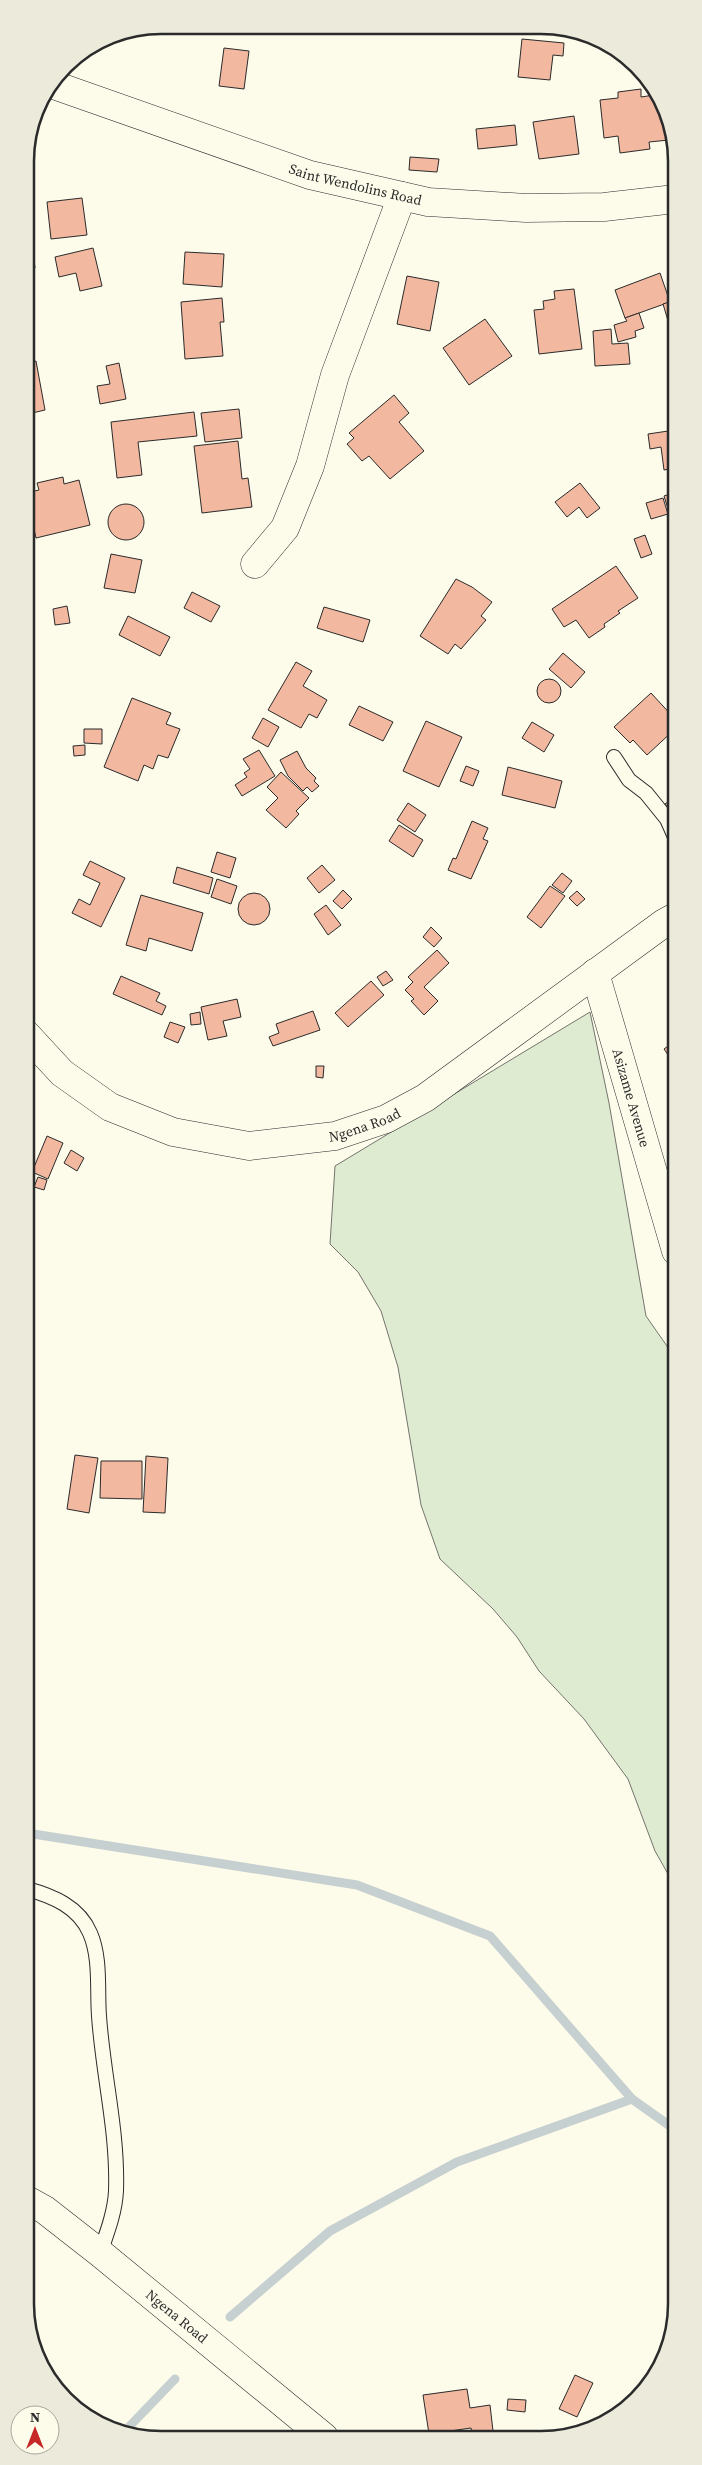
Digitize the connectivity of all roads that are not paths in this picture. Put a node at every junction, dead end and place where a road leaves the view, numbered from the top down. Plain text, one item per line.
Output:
1 (58, 86) edge
2 (402, 196) junction
3 (668, 200) edge
4 (255, 564) dead end
5 (614, 757) dead end
6 (668, 821) edge
7 (668, 921) edge
8 (595, 974) junction
9 (34, 1044) edge
10 (668, 1209) edge
11 (34, 1892) edge
12 (34, 2204) edge
13 (100, 2253) junction
14 (316, 2431) edge

1 - 2 street, Saint Wendolins Road
2 - 3 street, Saint Wendolins Road
2 - 4 street
5 - 6 lane
7 - 8 street, Ngena Road
8 - 9 street, Ngena Road
8 - 10 street, Asizame Avenue
11 - 13 lane
12 - 13 street, Ngena Road
13 - 14 street, Ngena Road

